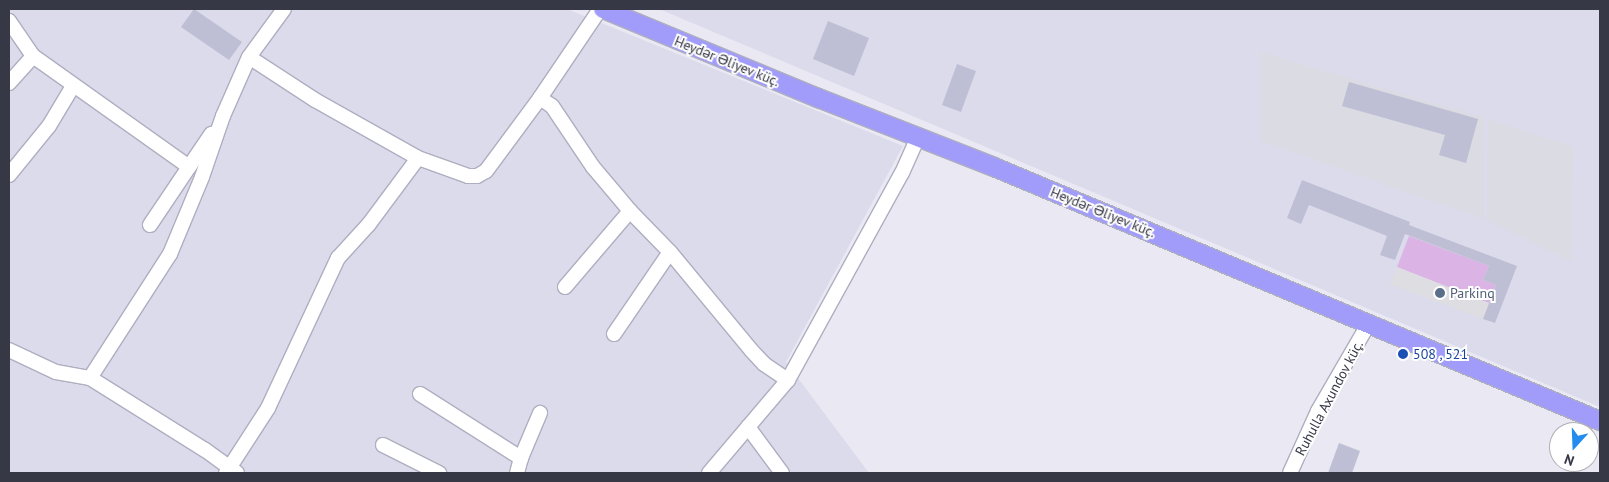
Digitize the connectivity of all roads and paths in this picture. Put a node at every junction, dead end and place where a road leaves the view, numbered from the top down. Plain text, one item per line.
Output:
1 (284, 9) edge
2 (602, 9) edge
3 (9, 21) edge
4 (33, 56) junction
5 (249, 57) junction
6 (9, 83) edge
7 (73, 86) junction
8 (540, 98) junction
9 (223, 116) junction
10 (918, 137) junction
11 (418, 158) junction
12 (189, 168) junction
13 (9, 175) edge
14 (630, 211) junction
15 (150, 225) dead end
16 (670, 252) junction
17 (565, 287) dead end
18 (1368, 323) junction
19 (614, 334) dead end
20 (9, 350) edge
21 (90, 378) junction
22 (788, 380) junction
23 (420, 394) dead end
24 (540, 413) dead end
25 (1600, 421) edge
26 (748, 427) junction
27 (383, 445) dead end
28 (521, 458) junction
29 (231, 471) edge
30 (439, 473) edge
31 (517, 473) edge
32 (709, 473) edge
33 (782, 473) edge
34 (1290, 473) edge

1 - 5 street
2 - 8 street
2 - 10 main road, Heydər Əliyev küç.
3 - 4 street
4 - 6 street
4 - 7 street
5 - 9 street
5 - 11 street
7 - 12 street
7 - 13 street
8 - 11 street
8 - 14 street
9 - 12 street
9 - 21 street
10 - 18 main road, Heydər Əliyev küç.
10 - 22 street
11 - 29 street
12 - 15 street
14 - 16 street
14 - 17 street
16 - 19 street
16 - 22 street
18 - 25 main road, Heydər Əliyev küç.
18 - 34 street, Ruhulla Axundov küç.
20 - 21 street
21 - 29 street
22 - 26 street
23 - 28 street
24 - 28 street
26 - 32 street
26 - 33 street
27 - 30 street
28 - 31 street

